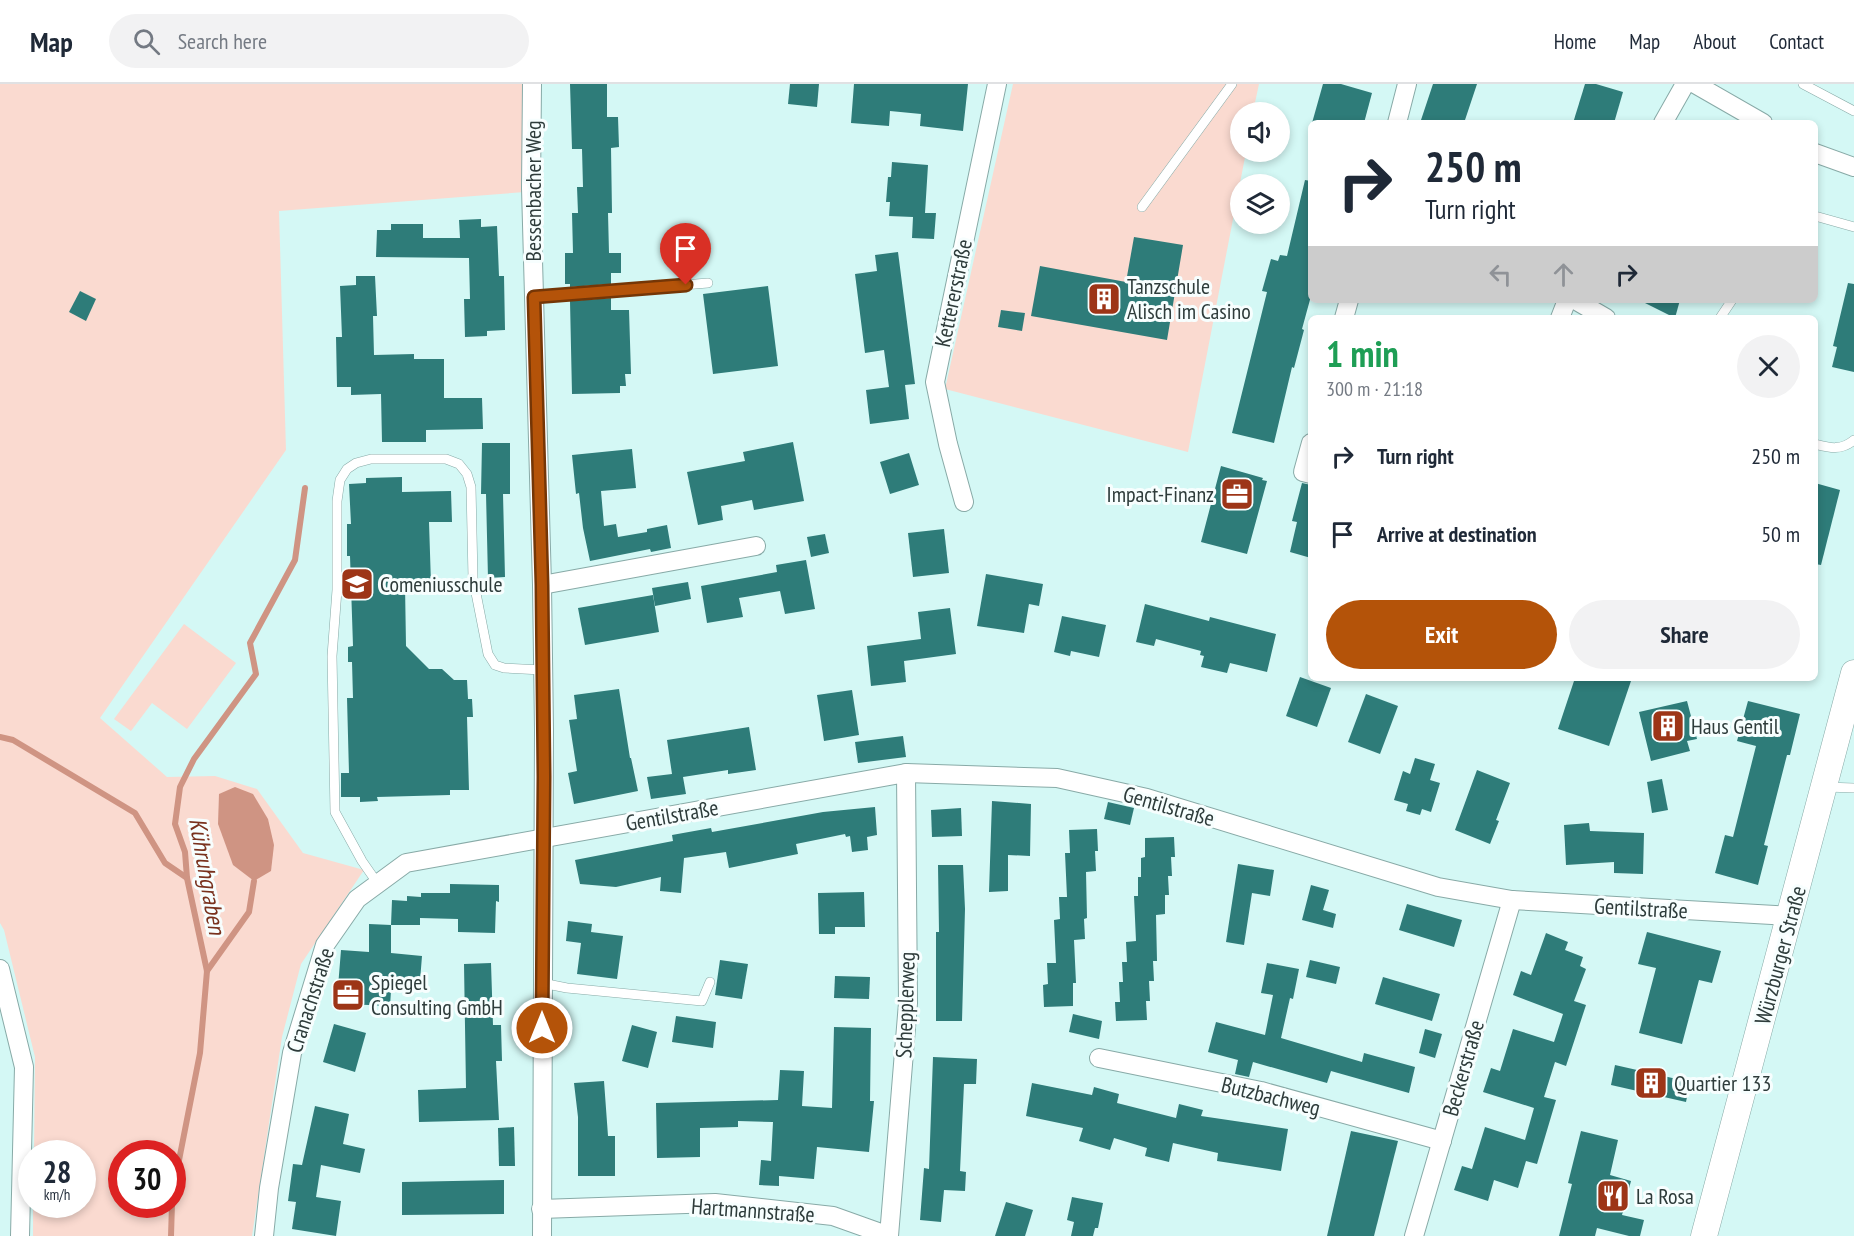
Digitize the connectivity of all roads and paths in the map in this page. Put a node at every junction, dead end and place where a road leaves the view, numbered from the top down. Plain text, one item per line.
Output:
1 (532, 84) edge
2 (997, 84) edge
3 (1232, 84) edge
4 (1407, 84) edge
5 (1685, 84) edge
6 (1695, 84) edge
7 (1803, 84) edge
8 (1854, 111) edge
9 (1398, 120) edge
10 (1665, 120) edge
11 (1758, 120) edge
12 (1818, 158) edge
13 (1854, 167) edge
14 (1142, 207) dead end
15 (1818, 217) edge
16 (1854, 226) edge
17 (708, 283) dead end
18 (534, 297) junction
19 (1580, 303) edge
20 (1601, 315) edge
21 (1854, 440) edge
22 (1818, 445) edge
23 (1308, 453) edge
24 (1308, 473) edge
25 (964, 502) dead end
26 (756, 546) dead end
27 (542, 585) junction
28 (542, 670) junction
29 (1854, 673) edge
30 (906, 773) junction
31 (1824, 787) junction
32 (1854, 788) edge
33 (543, 839) junction
34 (378, 884) junction
35 (1512, 900) junction
36 (1791, 916) junction
37 (0, 969) edge
38 (710, 982) dead end
39 (542, 983) junction
40 (1099, 1058) dead end
41 (1442, 1141) junction
42 (541, 1209) junction
43 (20, 1236) edge
44 (264, 1236) edge
45 (542, 1236) edge
46 (889, 1236) edge
47 (1414, 1236) edge
48 (1704, 1236) edge

1 - 18 street, Bessenbacher Weg
2 - 25 street, Kettererstraße
3 - 14 lane
4 - 9 street
5 - 10 street
6 - 11 street
7 - 8 lane
12 - 13 street
15 - 16 lane
17 - 18 lane
18 - 27 street, Bessenbacher Weg
19 - 20 street
21 - 22 lane
23 - 24 street
26 - 27 street
27 - 28 street, Bessenbacher Weg
28 - 33 street, Bessenbacher Weg
28 - 34 lane
29 - 31 main road, Würzburger Straße
30 - 33 street, Gentilstraße
30 - 35 street, Gentilstraße
30 - 46 street, Schepplerweg
31 - 32 lane
31 - 36 main road, Würzburger Straße
33 - 34 street, Cranachstraße
33 - 39 street, Bessenbacher Weg
34 - 44 street, Cranachstraße
35 - 36 street, Gentilstraße
35 - 41 street, Beckerstraße
36 - 48 main road, Würzburger Straße
37 - 43 street
38 - 39 lane
39 - 42 street, Bessenbacher Weg
40 - 41 street, Butzbachweg
41 - 47 street, Beckerstraße
42 - 45 street, Bessenbacher Weg
42 - 46 street, Hartmannstraße

